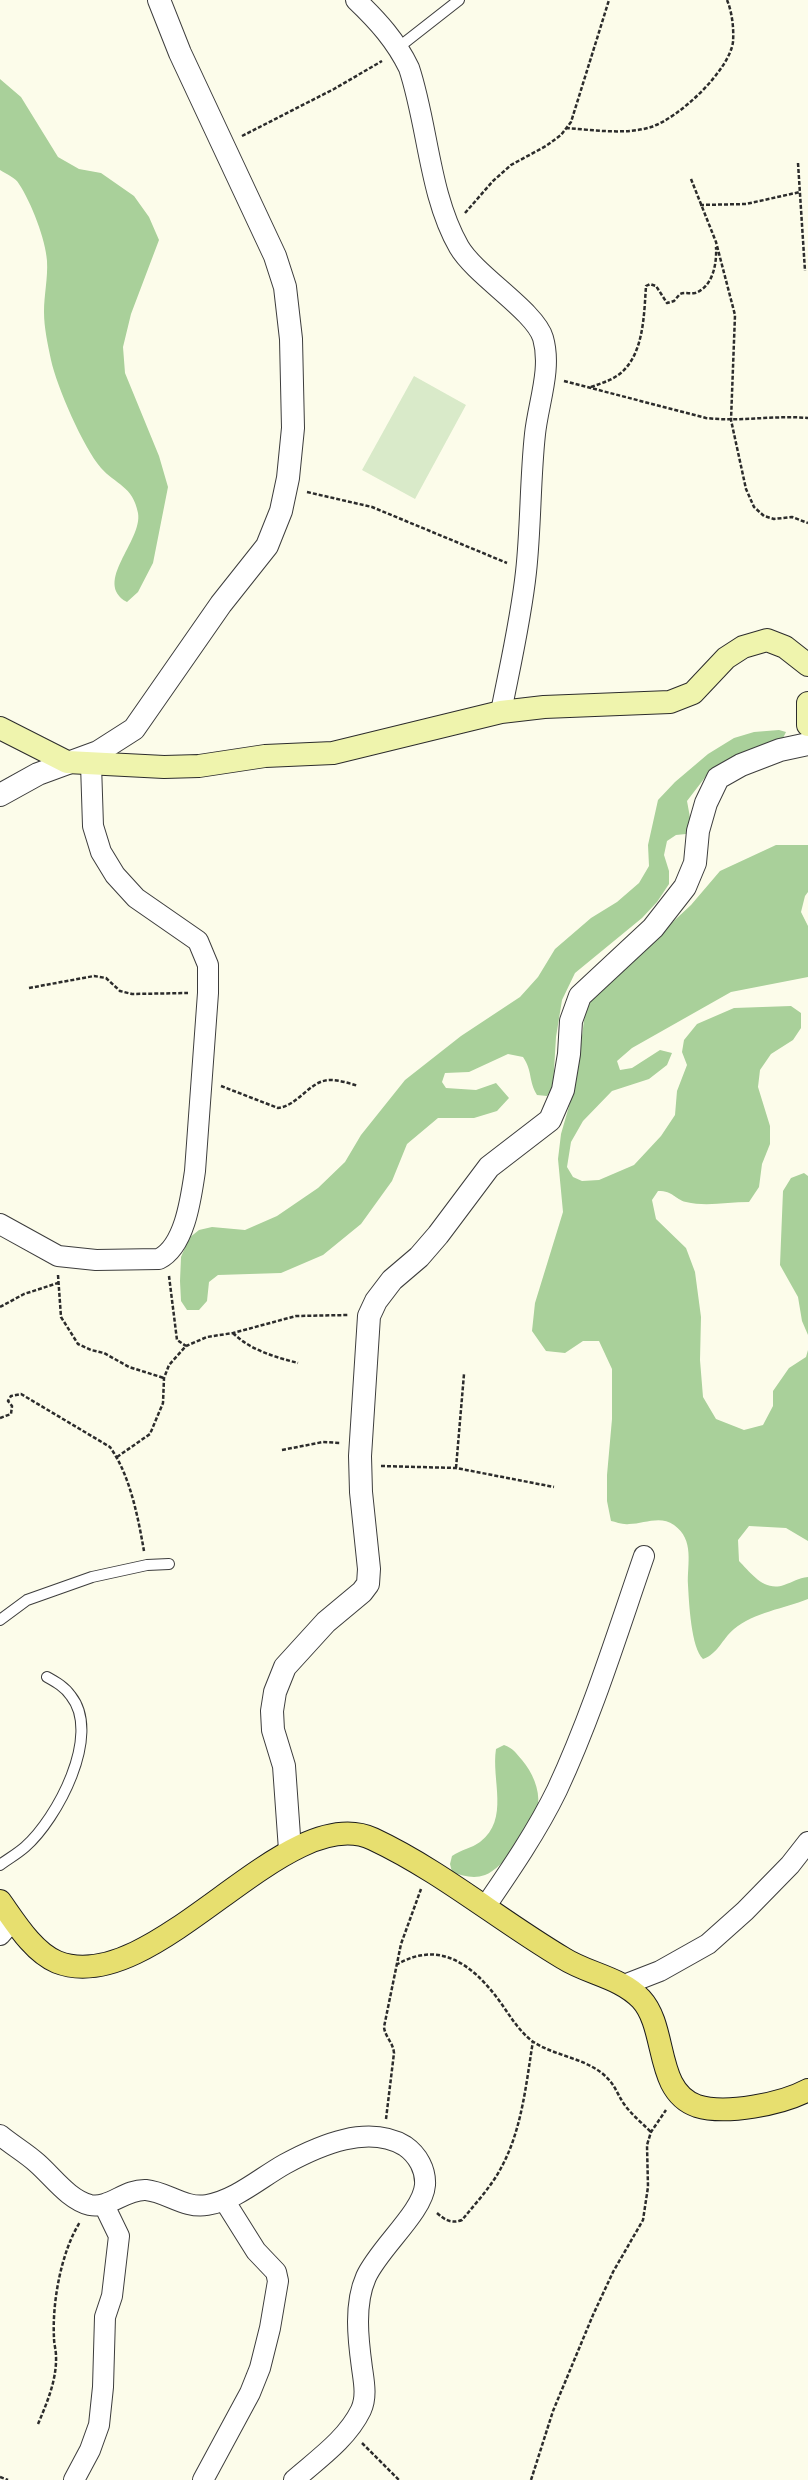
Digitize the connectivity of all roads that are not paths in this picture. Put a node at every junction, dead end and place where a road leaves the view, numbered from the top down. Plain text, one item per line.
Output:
1 (159, 0) edge
2 (356, 0) edge
3 (459, 0) edge
4 (399, 47) junction
5 (808, 665) edge
6 (808, 703) edge
7 (502, 712) junction
8 (808, 725) edge
9 (0, 728) edge
10 (808, 744) edge
11 (67, 762) junction
12 (91, 764) junction
13 (0, 795) edge
14 (0, 1224) edge
15 (644, 1556) dead end
16 (169, 1564) dead end
17 (0, 1620) edge
18 (47, 1676) dead end
19 (808, 1842) edge
20 (290, 1850) junction
21 (0, 1865) edge
22 (0, 1901) edge
23 (485, 1907) junction
24 (7, 1927) edge
25 (624, 1985) junction
26 (808, 2090) edge
27 (0, 2135) edge
28 (224, 2200) junction
29 (98, 2205) junction
30 (74, 2480) edge
31 (203, 2480) edge
32 (294, 2480) edge

1 - 11 street
2 - 4 street
3 - 4 lane
4 - 7 street
5 - 7 main road
6 - 8 main road
7 - 12 main road
9 - 11 main road
10 - 20 street
11 - 12 main road
11 - 13 street
12 - 14 street
15 - 23 street
16 - 17 lane
18 - 21 lane
19 - 25 street
20 - 23 main road
20 - 24 main road
22 - 24 main road
23 - 25 main road
25 - 26 main road
27 - 29 street
28 - 29 street
28 - 31 street
28 - 32 street
29 - 30 street

